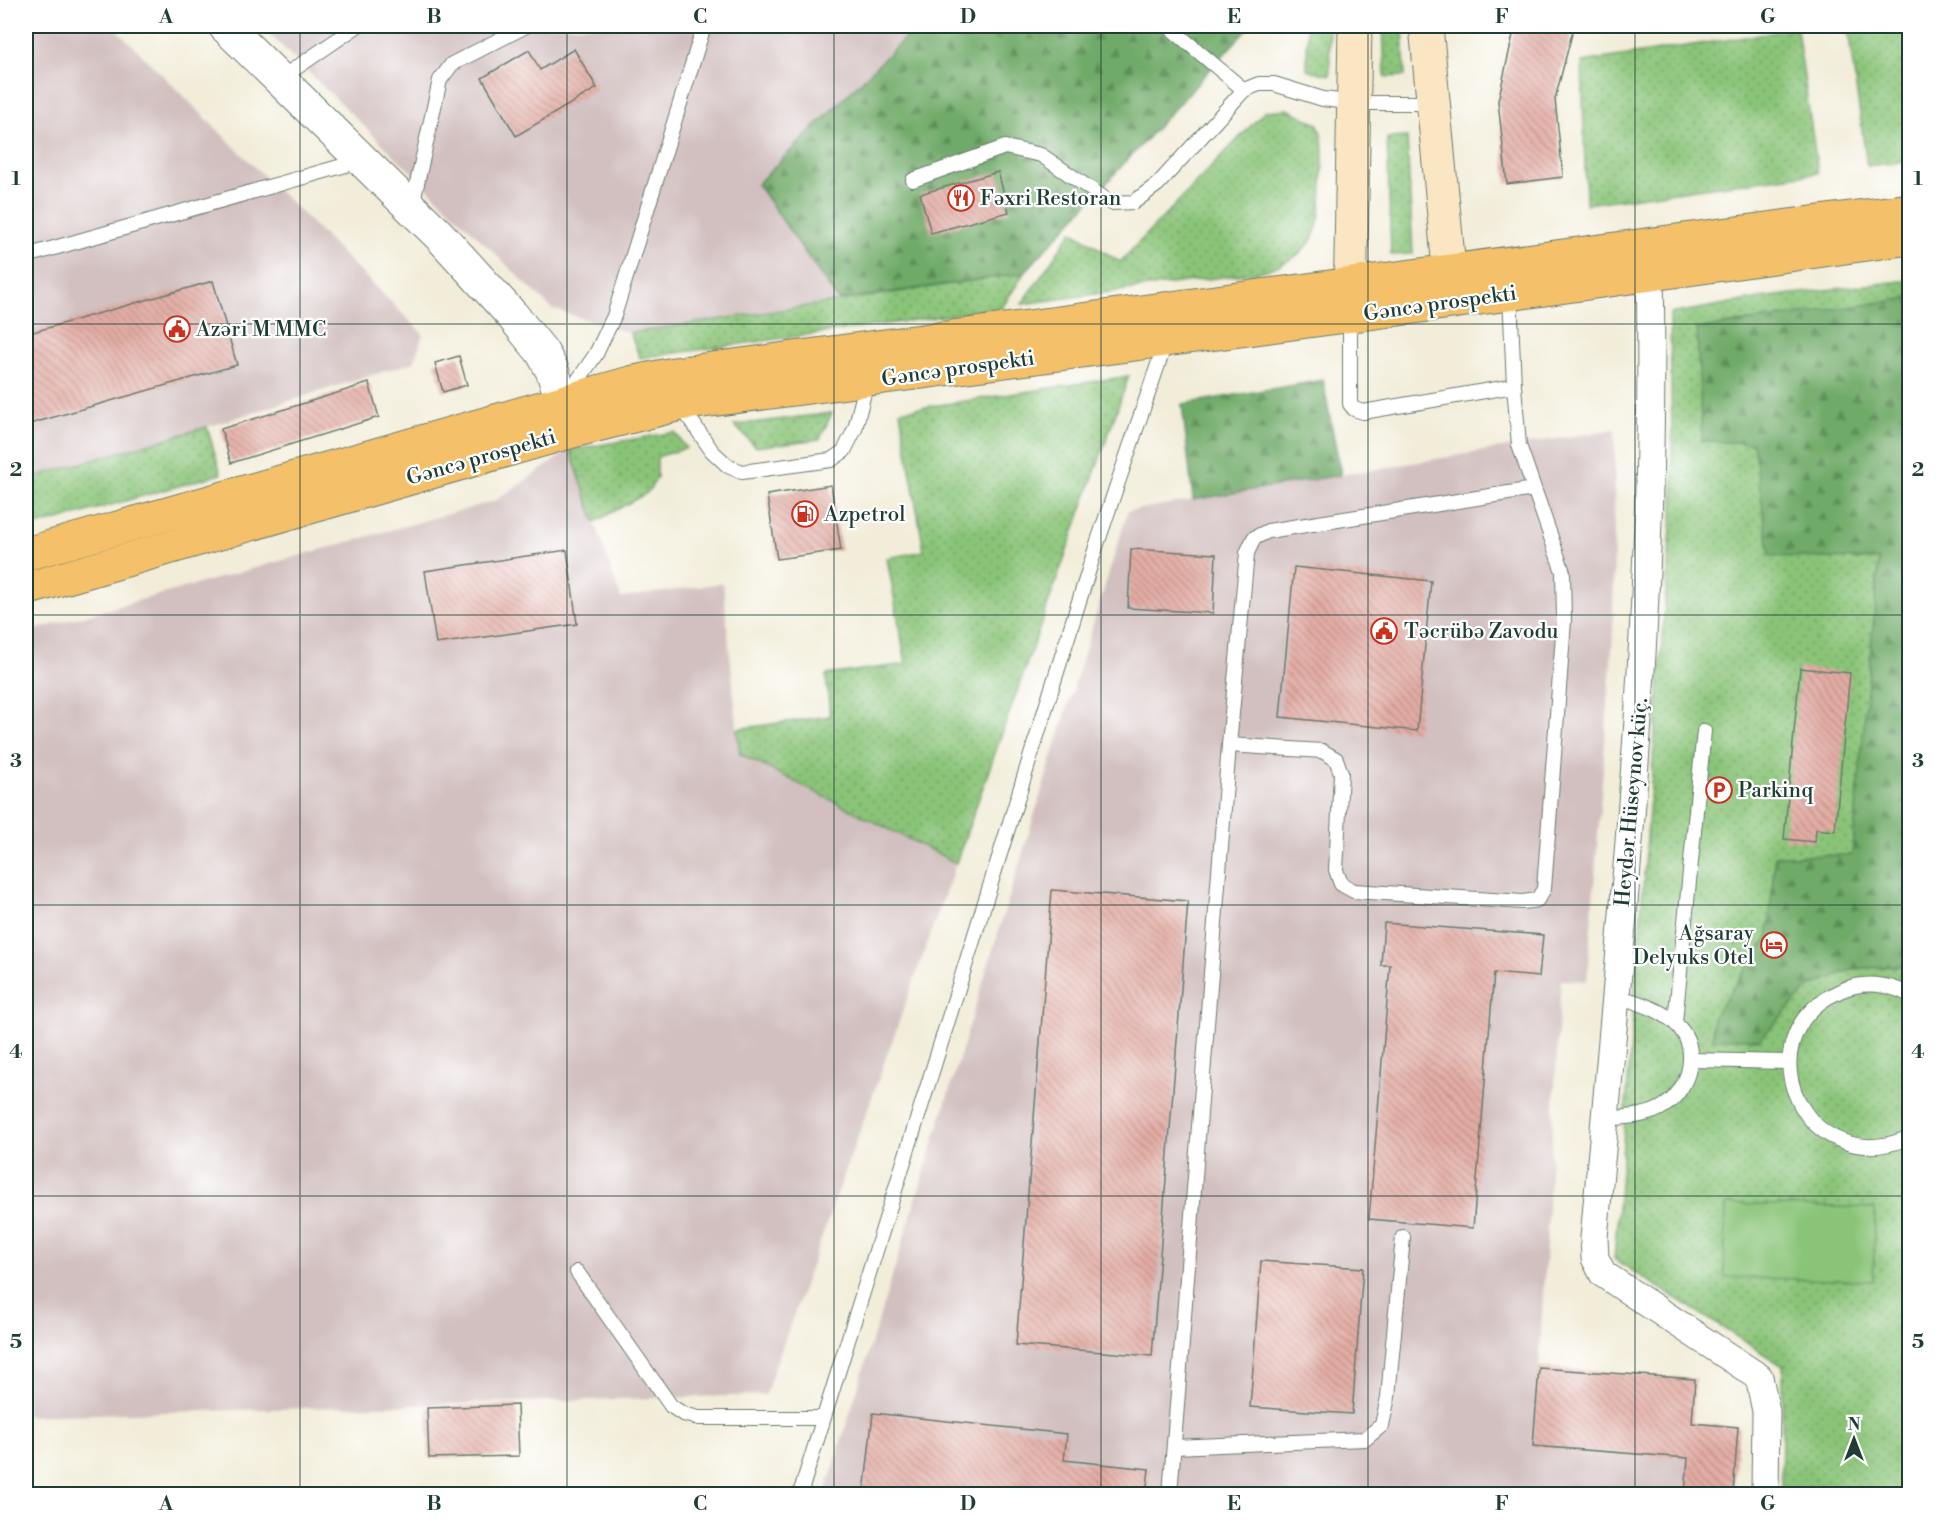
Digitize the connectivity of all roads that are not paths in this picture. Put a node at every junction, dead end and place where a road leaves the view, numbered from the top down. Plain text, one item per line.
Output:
1 (225, 26) edge
2 (357, 26) edge
3 (526, 26) edge
4 (704, 26) edge
5 (1168, 26) edge
6 (1355, 26) edge
7 (1426, 26) edge
8 (280, 79) junction
9 (1244, 90) junction
10 (1356, 103) junction
11 (1432, 103) junction
12 (362, 160) junction
13 (913, 180) dead end
14 (412, 208) junction
15 (1910, 210) edge
16 (1910, 238) edge
17 (26, 256) edge
18 (1650, 274) junction
19 (1450, 287) junction
20 (1510, 294) junction
21 (1350, 300) junction
22 (1167, 339) junction
23 (867, 380) junction
24 (1514, 386) junction
25 (680, 404) junction
26 (568, 416) junction
27 (1534, 489) junction
28 (26, 554) edge
29 (26, 589) edge
30 (1704, 731) dead end
31 (1229, 745) junction
32 (1910, 995) edge
33 (1615, 996) junction
34 (1675, 1022) junction
35 (1692, 1060) junction
36 (1789, 1062) junction
37 (1605, 1119) junction
38 (1910, 1137) edge
39 (1403, 1237) dead end
40 (577, 1272) dead end
41 (823, 1418) junction
42 (1174, 1447) junction
43 (800, 1494) edge
44 (1170, 1494) edge
45 (1765, 1494) edge

1 - 8 street
2 - 8 lane
3 - 14 lane
4 - 26 lane
5 - 9 lane
6 - 10 main road
7 - 11 main road
8 - 12 street
9 - 10 lane
9 - 13 lane
10 - 11 lane
10 - 21 main road
11 - 19 main road
12 - 14 street
12 - 17 lane
14 - 26 street
15 - 19 main road, Gəncə prospekti
16 - 18 main road, Gəncə prospekti
18 - 20 main road, Gəncə prospekti
18 - 33 street, Heydər Hüseynov küç.
19 - 20 main road, Gəncə prospekti
19 - 21 main road, Gəncə prospekti
20 - 24 lane
21 - 22 main road, Gəncə prospekti
21 - 24 lane
21 - 26 main road, Gəncə prospekti
22 - 23 main road, Gəncə prospekti
22 - 41 lane
23 - 25 main road, Gəncə prospekti
23 - 25 lane
24 - 27 lane
25 - 26 main road, Gəncə prospekti
26 - 28 main road, Gəncə prospekti
26 - 29 main road, Gəncə prospekti
27 - 31 lane
27 - 31 lane
30 - 34 lane
31 - 42 lane
32 - 36 lane
33 - 34 lane
33 - 37 street, Heydər Hüseynov küç.
34 - 35 lane
35 - 36 lane
35 - 37 lane
36 - 38 lane
37 - 45 street, Heydər Hüseynov küç.
39 - 42 lane
40 - 41 lane
41 - 43 lane
42 - 44 lane

